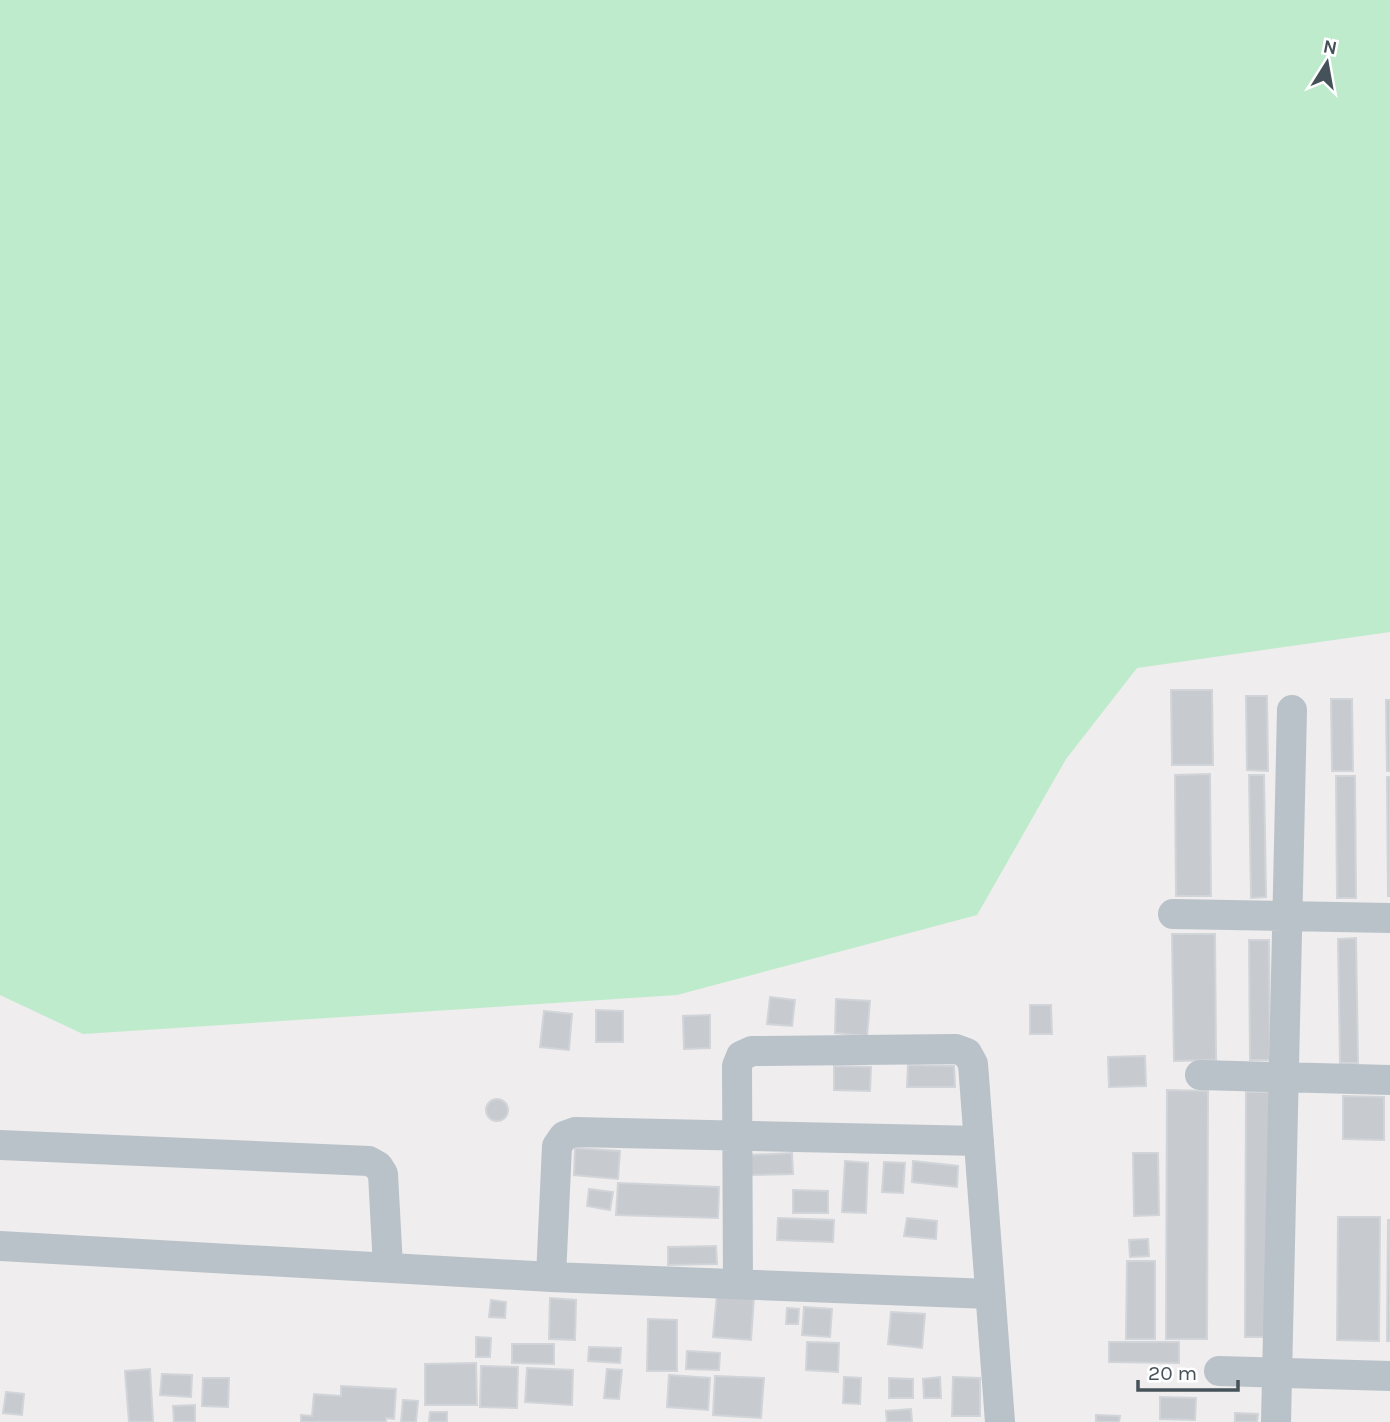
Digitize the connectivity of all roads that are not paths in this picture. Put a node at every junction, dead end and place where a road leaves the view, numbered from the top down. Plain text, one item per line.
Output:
1 (1292, 710) dead end
2 (1173, 914) dead end
3 (1288, 915) junction
4 (1390, 918) edge
5 (1200, 1075) dead end
6 (1284, 1076) junction
7 (1390, 1080) edge
8 (737, 1136) junction
9 (979, 1141) junction
10 (0, 1145) edge
11 (0, 1245) edge
12 (388, 1267) junction
13 (551, 1277) junction
14 (738, 1284) junction
15 (990, 1294) junction
16 (1219, 1371) dead end
17 (1277, 1374) junction
18 (1390, 1376) edge
19 (1000, 1422) edge
20 (1276, 1422) edge

1 - 3 street
2 - 3 street
3 - 4 street
3 - 6 street
5 - 6 street
6 - 7 street
6 - 17 street
8 - 9 street
8 - 9 street
8 - 13 street
8 - 14 street
9 - 15 street
10 - 12 street
11 - 12 street
12 - 13 street
13 - 14 street
14 - 15 street
15 - 19 street
16 - 17 street
17 - 18 street
17 - 20 street

